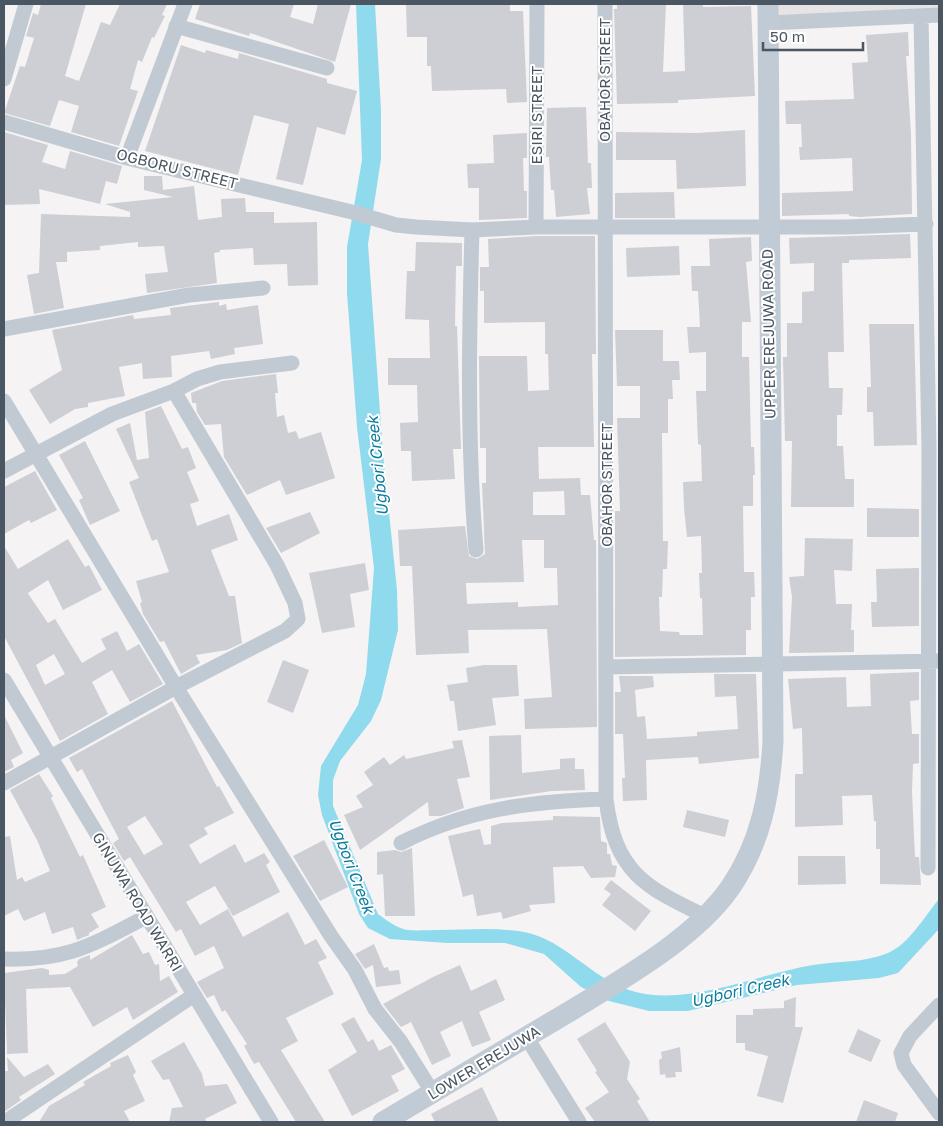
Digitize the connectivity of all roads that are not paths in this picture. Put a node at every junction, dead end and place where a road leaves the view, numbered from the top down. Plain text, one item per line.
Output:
1 (26, 4) edge
2 (185, 4) edge
3 (537, 4) edge
4 (605, 4) edge
5 (768, 13) edge
6 (939, 15) edge
7 (921, 16) junction
8 (176, 26) junction
9 (328, 68) dead end
10 (4, 79) edge
11 (4, 122) edge
12 (127, 158) junction
13 (926, 224) junction
14 (768, 225) junction
15 (536, 227) junction
16 (606, 227) junction
17 (472, 230) junction
18 (263, 288) dead end
19 (4, 329) edge
20 (292, 364) dead end
21 (174, 391) junction
22 (4, 401) edge
23 (37, 453) junction
24 (4, 471) edge
25 (476, 550) dead end
26 (934, 661) edge
27 (772, 664) junction
28 (607, 667) junction
29 (4, 680) edge
30 (176, 687) junction
31 (50, 757) junction
32 (4, 783) edge
33 (606, 799) junction
34 (401, 843) dead end
35 (928, 868) dead end
36 (146, 916) junction
37 (707, 917) junction
38 (4, 959) edge
39 (194, 995) junction
40 (939, 1005) edge
41 (527, 1038) junction
42 (433, 1093) junction
43 (939, 1113) edge
44 (5, 1122) edge
45 (271, 1122) edge
46 (383, 1122) edge
47 (580, 1122) edge

1 - 10 street
2 - 8 street
3 - 15 street, ESIRI STREET
4 - 16 street, OBAHOR STREET
5 - 7 street
5 - 14 street, UPPER EREJUWA ROAD
6 - 7 street
7 - 13 street
8 - 9 street
8 - 12 street
11 - 12 street, OGBORU STREET
12 - 17 street, OGBORU STREET
13 - 14 street, OGBORU STREET
13 - 26 street
14 - 16 street, OGBORU STREET
14 - 27 street, UPPER EREJUWA ROAD
15 - 16 street, OGBORU STREET
15 - 17 street, OGBORU STREET
16 - 28 street, OBAHOR STREET
17 - 25 street
18 - 19 street
20 - 21 street
21 - 23 street
21 - 30 street
22 - 23 street
23 - 24 street
23 - 30 street
26 - 27 street
26 - 35 street
27 - 28 street
27 - 37 street, UPPER EREJUWA ROAD
28 - 33 street, OBAHOR STREET
29 - 31 street, GINUWA ROAD WARRI
30 - 31 street
30 - 42 street
31 - 32 street
31 - 36 street, GINUWA ROAD WARRI
33 - 34 street
33 - 37 street, OBAHOR STREET
36 - 38 street
36 - 39 street, GINUWA ROAD WARRI
37 - 41 street, LOWER EREJUWA
39 - 44 street
39 - 45 street, GINUWA ROAD WARRI
40 - 43 street
41 - 42 street, LOWER EREJUWA
41 - 47 street
42 - 46 street, LOWER EREJUWA

